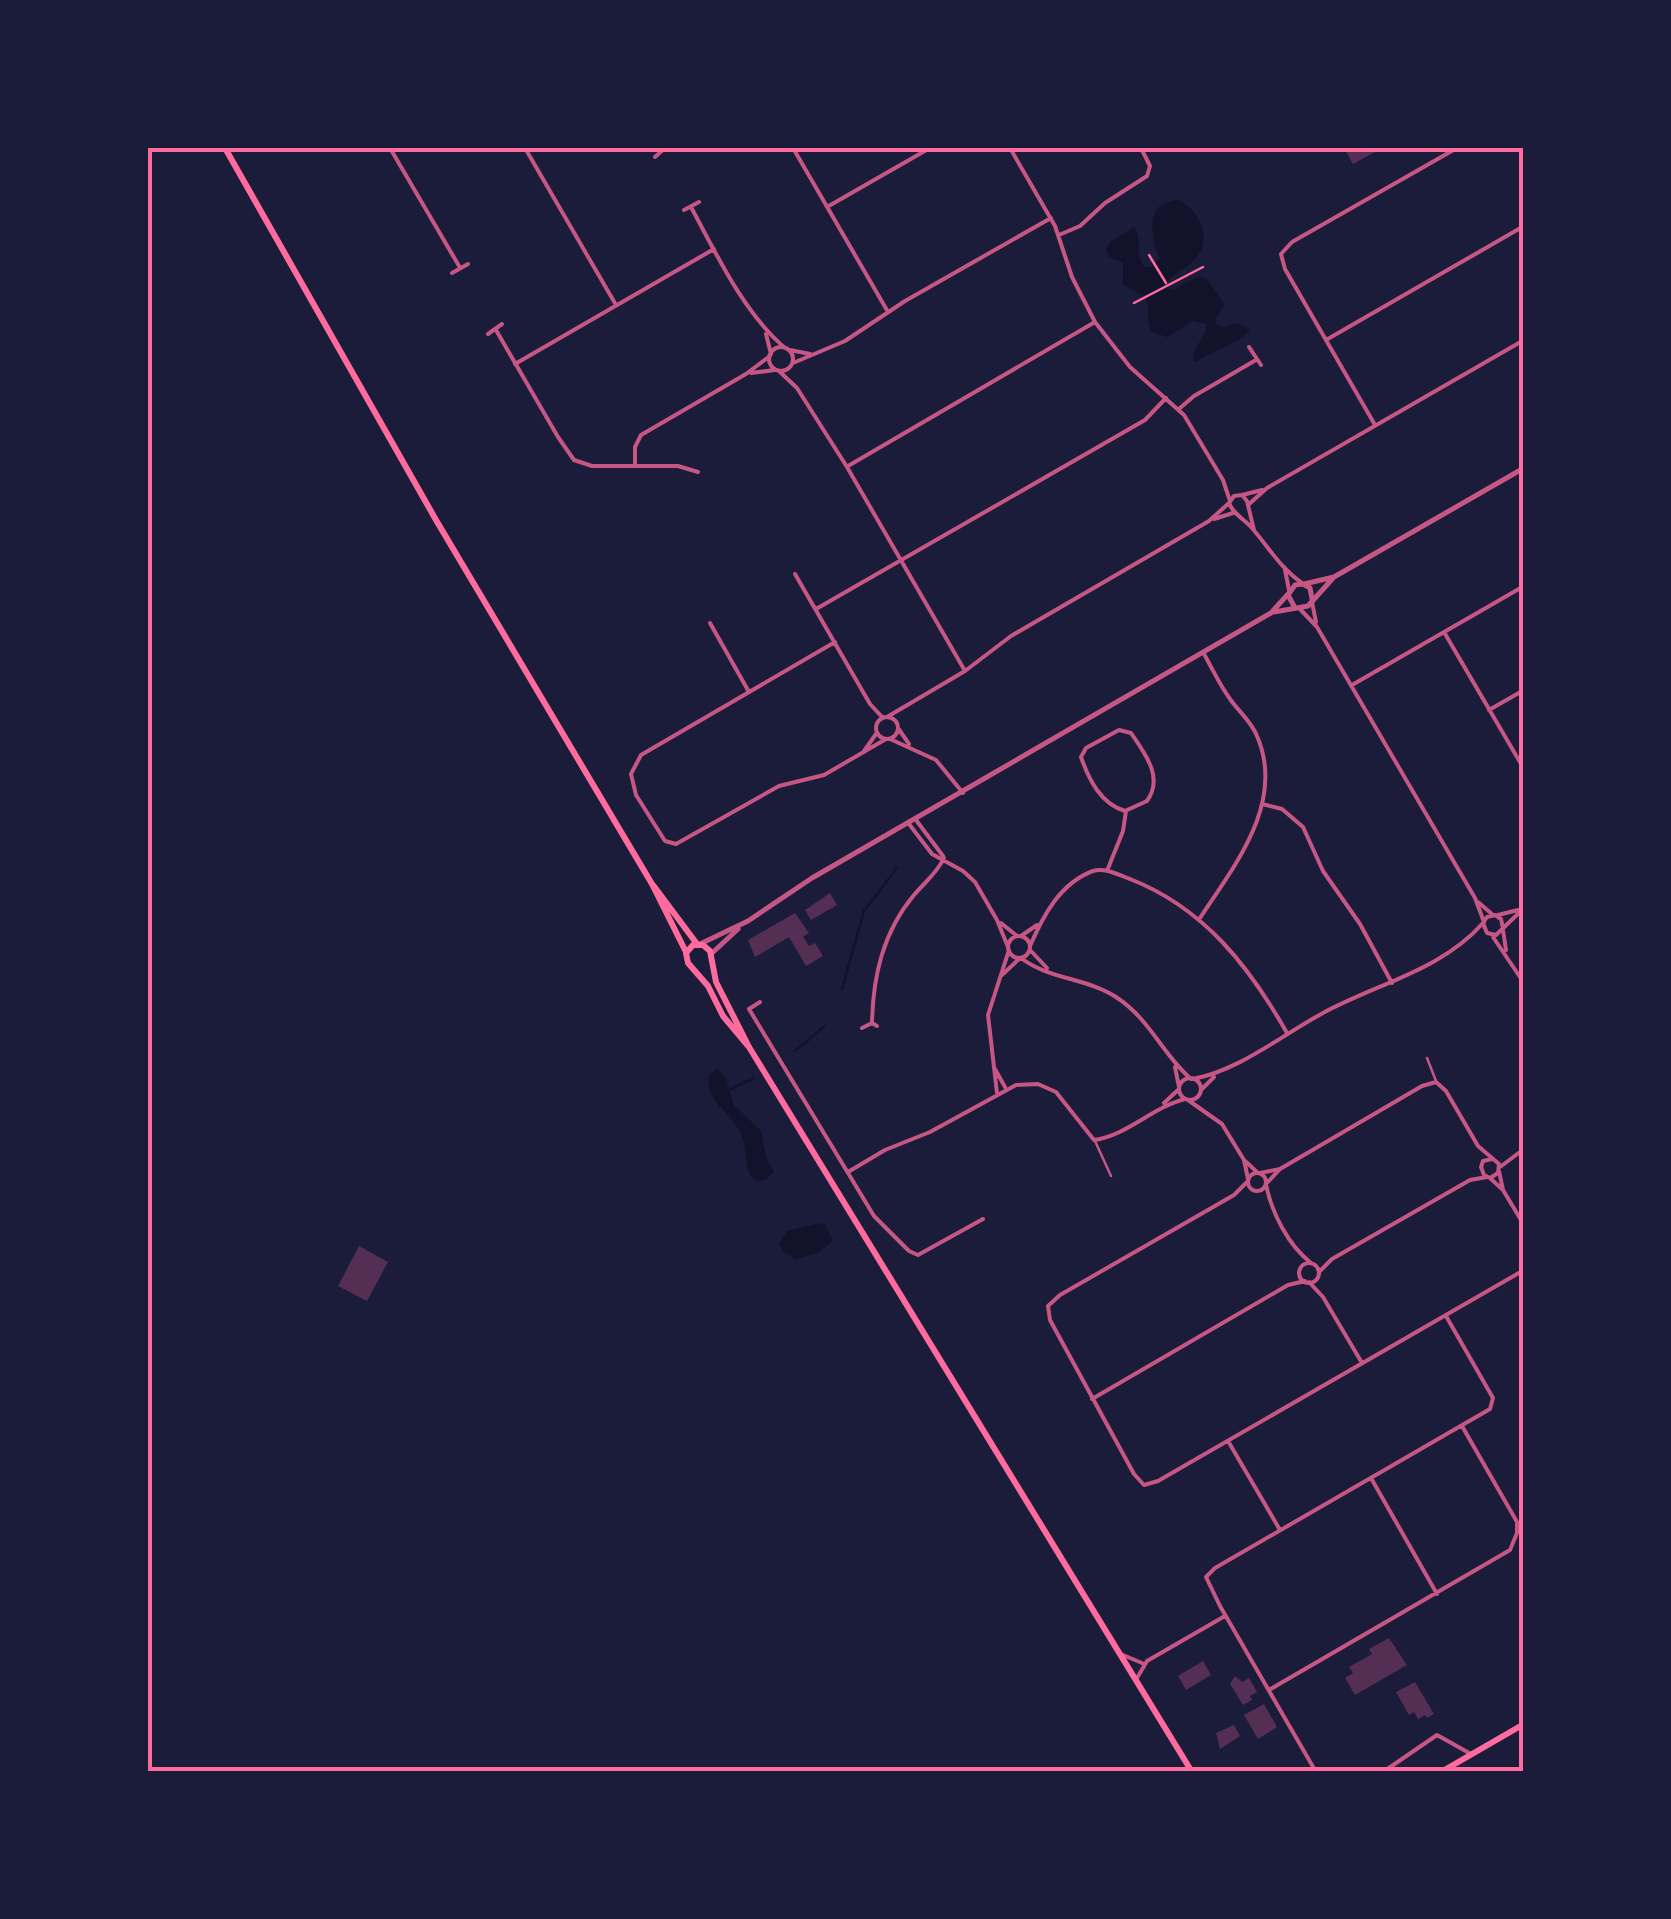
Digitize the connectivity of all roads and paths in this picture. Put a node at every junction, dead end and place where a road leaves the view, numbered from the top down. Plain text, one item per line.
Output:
1 (225, 148) edge
2 (390, 148) edge
3 (525, 148) edge
4 (662, 148) edge
5 (792, 148) edge
6 (930, 148) edge
7 (1010, 148) edge
8 (1141, 148) edge
9 (1457, 148) edge
10 (656, 158) dead end
11 (699, 202) dead end
12 (691, 207) junction
13 (827, 207) junction
14 (684, 210) dead end
15 (1051, 218) junction
16 (1524, 226) edge
17 (1058, 236) junction
18 (714, 249) junction
19 (1150, 255) dead end
20 (468, 264) dead end
21 (459, 266) junction
22 (1203, 268) dead end
23 (452, 272) dead end
24 (1167, 284) junction
25 (1134, 303) dead end
26 (616, 306) junction
27 (889, 313) junction
28 (1095, 322) junction
29 (502, 324) dead end
30 (496, 330) junction
31 (766, 330) junction
32 (488, 334) dead end
33 (1326, 340) junction
34 (1524, 340) edge
35 (1250, 347) dead end
36 (786, 349) junction
37 (815, 354) junction
38 (770, 355) junction
39 (516, 364) junction
40 (792, 364) junction
41 (777, 370) junction
42 (746, 374) junction
43 (797, 388) junction
44 (1166, 398) junction
45 (1179, 409) junction
46 (1376, 425) junction
47 (634, 465) junction
48 (847, 467) junction
49 (1524, 468) edge
50 (698, 472) dead end
51 (1223, 480) junction
52 (1267, 488) junction
53 (1241, 495) junction
54 (1230, 502) junction
55 (1248, 506) junction
56 (1236, 513) junction
57 (1209, 521) junction
58 (1254, 530) junction
59 (901, 560) junction
60 (1285, 570) junction
61 (796, 574) dead end
62 (1334, 576) junction
63 (1303, 584) junction
64 (1524, 586) edge
65 (1289, 592) junction
66 (1312, 600) junction
67 (1298, 608) junction
68 (816, 610) junction
69 (1270, 613) junction
70 (710, 623) dead end
71 (1318, 627) junction
72 (1444, 632) junction
73 (834, 642) junction
74 (1202, 652) junction
75 (965, 671) junction
76 (1352, 685) junction
77 (1524, 690) edge
78 (748, 692) junction
79 (870, 704) junction
80 (910, 706) junction
81 (1490, 710) junction
82 (885, 718) junction
83 (876, 726) junction
84 (898, 726) junction
85 (877, 733) junction
86 (888, 739) junction
87 (912, 748) junction
88 (860, 754) junction
89 (1524, 769) edge
90 (963, 793) junction
91 (1262, 804) junction
92 (1126, 810) junction
93 (913, 822) junction
94 (944, 859) junction
95 (1107, 871) junction
96 (652, 884) junction
97 (1474, 898) junction
98 (1523, 908) edge
99 (1494, 915) junction
100 (998, 920) junction
101 (1199, 920) junction
102 (748, 921) junction
103 (1041, 922) junction
104 (1483, 922) junction
105 (1503, 928) junction
106 (1490, 935) junction
107 (1019, 936) junction
108 (1468, 940) junction
109 (698, 944) junction
110 (1030, 948) junction
111 (1008, 949) junction
112 (686, 953) junction
113 (1507, 955) junction
114 (710, 957) junction
115 (1021, 958) junction
116 (693, 967) junction
117 (1050, 971) junction
118 (999, 979) junction
119 (1392, 983) junction
120 (1524, 983) edge
121 (760, 1002) dead end
122 (862, 1028) dead end
123 (1287, 1034) junction
124 (749, 1047) junction
125 (1427, 1058) dead end
126 (1174, 1062) junction
127 (993, 1065) junction
128 (1218, 1073) junction
129 (1192, 1079) junction
130 (1436, 1082) junction
131 (1006, 1088) junction
132 (1179, 1088) junction
133 (1201, 1092) junction
134 (997, 1093) junction
135 (1186, 1100) junction
136 (1161, 1106) junction
137 (1210, 1114) junction
138 (1094, 1140) junction
139 (1478, 1146) junction
140 (1524, 1149) edge
141 (1511, 1156) junction
142 (1493, 1159) junction
143 (1244, 1160) junction
144 (1481, 1166) junction
145 (1280, 1169) junction
146 (1499, 1169) junction
147 (848, 1172) junction
148 (1259, 1173) junction
149 (1111, 1176) dead end
150 (1488, 1177) junction
151 (1248, 1180) junction
152 (1470, 1180) junction
153 (1266, 1185) junction
154 (1503, 1190) junction
155 (1254, 1191) junction
156 (1234, 1195) junction
157 (1270, 1204) junction
158 (984, 1219) dead end
159 (1524, 1226) edge
160 (1296, 1250) junction
161 (1332, 1259) junction
162 (1312, 1264) junction
163 (1524, 1270) edge
164 (1300, 1271) junction
165 (1319, 1275) junction
166 (1307, 1282) junction
167 (1288, 1285) junction
168 (1324, 1297) junction
169 (1446, 1315) junction
170 (1362, 1363) junction
171 (1092, 1400) junction
172 (1462, 1426) junction
173 (1228, 1440) junction
174 (1372, 1478) junction
175 (1280, 1530) junction
176 (1437, 1594) junction
177 (1225, 1616) junction
178 (1119, 1652) junction
179 (1146, 1662) junction
180 (1137, 1682) junction
181 (1269, 1690) junction
182 (1524, 1724) edge
183 (1472, 1754) junction
184 (1192, 1772) edge
185 (1316, 1772) edge
186 (1383, 1772) edge
187 (1441, 1772) edge

1 - 96 main road
2 - 21 street
3 - 26 street
4 - 10 street
5 - 13 street
6 - 13 street
7 - 15 street
8 - 17 street
9 - 33 street
11 - 12 street
12 - 14 street
12 - 18 street
13 - 27 street
15 - 17 street
15 - 27 street
16 - 33 street
17 - 28 street
18 - 26 street
18 - 31 street
19 - 24 path
20 - 21 street
21 - 23 street
22 - 24 path
24 - 25 path
26 - 39 street
27 - 37 street
28 - 44 street
28 - 48 street
29 - 30 street
30 - 32 street
30 - 39 street
31 - 36 street
31 - 38 street
33 - 46 street
34 - 46 street
35 - 45 street
36 - 37 street
36 - 38 street
36 - 40 street
37 - 40 street
38 - 41 street
38 - 42 street
39 - 47 street
40 - 41 street
40 - 43 street
41 - 42 street
41 - 43 street
42 - 47 street
43 - 48 street
44 - 45 street
44 - 59 street
45 - 51 street
46 - 52 street
47 - 50 street
48 - 59 street
49 - 62 street
51 - 53 street
51 - 54 street
52 - 53 street
52 - 55 street
53 - 54 street
53 - 55 street
54 - 56 street
54 - 57 street
55 - 56 street
55 - 58 street
56 - 57 street
56 - 58 street
57 - 75 street
58 - 60 street
59 - 68 street
59 - 75 street
60 - 63 street
60 - 65 street
61 - 68 street
62 - 63 street
62 - 66 street
63 - 65 street
63 - 66 street
64 - 72 street
65 - 67 street
65 - 69 street
66 - 67 street
66 - 71 street
67 - 69 street
67 - 71 street
68 - 73 street
69 - 74 street
70 - 78 street
71 - 76 street
72 - 76 street
72 - 81 street
73 - 78 street
73 - 79 street
74 - 90 street
74 - 91 street
75 - 80 street
76 - 97 street
77 - 81 street
78 - 88 street
79 - 82 street
79 - 83 street
80 - 82 street
80 - 84 street
81 - 89 street
82 - 83 street
82 - 84 street
83 - 85 street
84 - 86 street
84 - 87 street
85 - 86 street
85 - 88 street
86 - 87 street
86 - 88 street
87 - 90 street
90 - 93 street
91 - 101 street
91 - 119 street
92 - 92 street
92 - 95 street
93 - 94 street
93 - 102 street
94 - 100 street
94 - 122 street
95 - 101 street
95 - 103 street
96 - 109 main road
96 - 112 main road
97 - 99 street
97 - 104 street
98 - 99 street
98 - 105 street
99 - 104 street
99 - 105 street
100 - 107 street
100 - 111 street
101 - 123 street
102 - 109 street
102 - 114 street
103 - 107 street
103 - 110 street
104 - 106 street
104 - 108 street
105 - 106 street
105 - 113 street
106 - 108 street
106 - 113 street
107 - 110 street
107 - 111 street
108 - 119 street
109 - 112 main road
109 - 114 main road
110 - 115 street
110 - 117 street
111 - 115 street
111 - 118 street
112 - 116 main road
113 - 120 street
114 - 116 main road
114 - 124 main road
115 - 117 street
115 - 118 street
116 - 124 main road
117 - 126 street
118 - 127 street
119 - 123 street
121 - 147 street
123 - 128 street
124 - 178 main road
125 - 130 lane
126 - 129 street
126 - 132 street
127 - 131 street
127 - 134 street
128 - 129 street
128 - 133 street
129 - 132 street
129 - 133 street
130 - 139 street
130 - 145 street
131 - 134 street
131 - 138 street
132 - 135 street
132 - 136 street
133 - 135 street
133 - 137 street
134 - 147 street
135 - 136 street
135 - 137 street
136 - 138 street
137 - 143 street
138 - 149 lane
139 - 142 street
139 - 144 street
140 - 141 street
141 - 142 street
141 - 146 street
142 - 144 street
142 - 146 street
143 - 148 street
143 - 151 street
144 - 150 street
144 - 152 street
145 - 148 street
145 - 153 street
146 - 150 street
146 - 154 street
147 - 158 street
148 - 151 street
148 - 153 street
150 - 152 street
150 - 154 street
151 - 155 street
151 - 156 street
152 - 161 street
153 - 155 street
153 - 157 street
154 - 159 street
155 - 156 street
155 - 157 street
156 - 171 street
157 - 160 street
160 - 162 street
160 - 164 street
161 - 162 street
161 - 165 street
162 - 164 street
162 - 165 street
163 - 169 street
164 - 166 street
164 - 167 street
165 - 166 street
165 - 168 street
166 - 167 street
166 - 168 street
167 - 171 street
168 - 170 street
169 - 170 street
169 - 172 street
170 - 173 street
171 - 173 street
172 - 174 street
172 - 176 street
173 - 175 street
174 - 175 street
174 - 176 street
175 - 177 street
176 - 181 street
177 - 179 street
177 - 181 street
178 - 179 street
178 - 180 main road
179 - 180 street
180 - 184 main road
181 - 185 street
182 - 183 main road
183 - 186 street
183 - 187 main road

